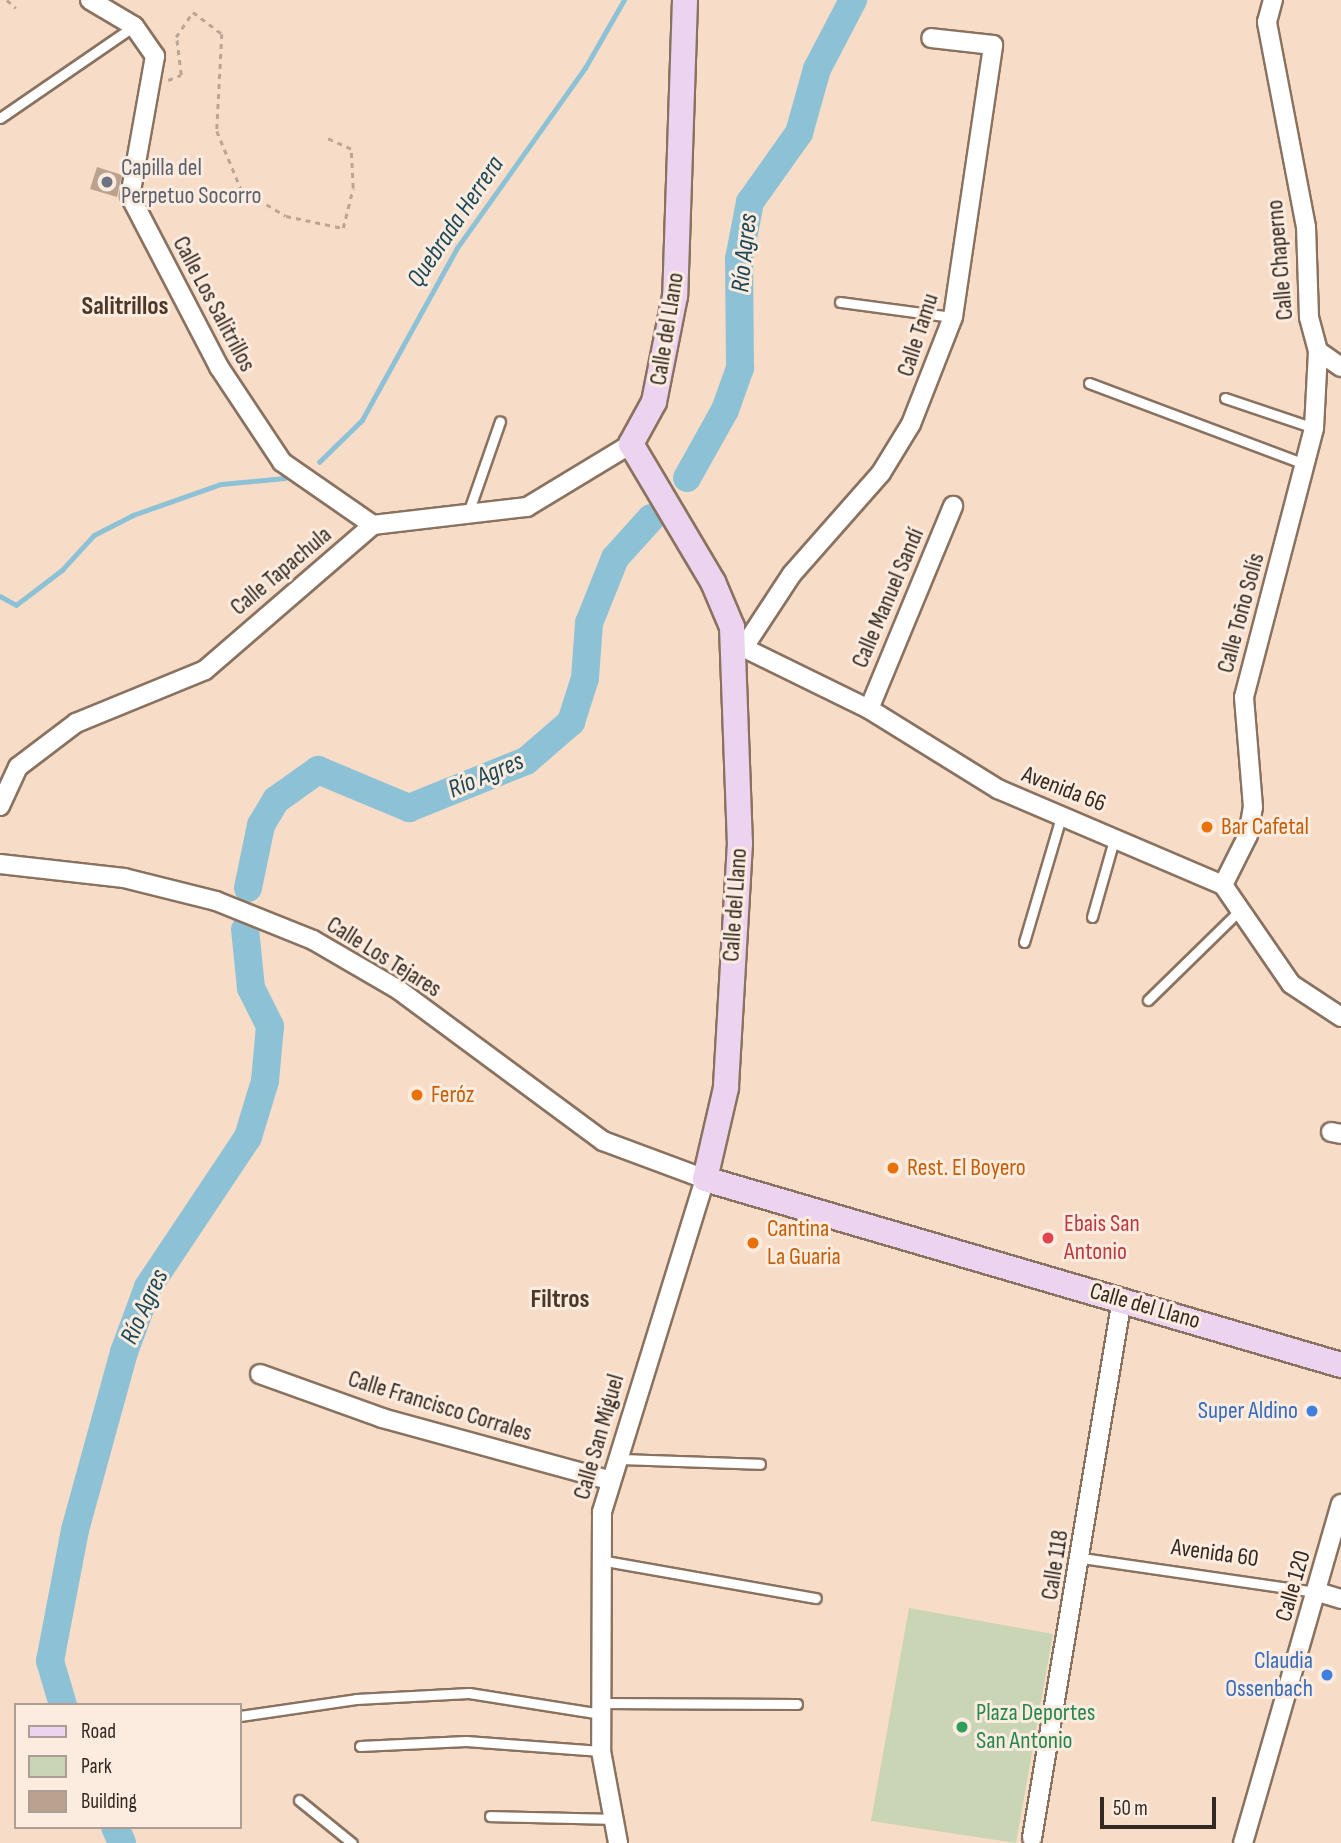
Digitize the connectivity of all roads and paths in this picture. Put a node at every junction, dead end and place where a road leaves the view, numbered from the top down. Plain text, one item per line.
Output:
1 (7, 0) edge
2 (90, 0) edge
3 (685, 0) edge
4 (1273, 0) edge
5 (16, 8) dead end
6 (134, 26) junction
7 (931, 38) dead end
8 (152, 86) junction
9 (0, 118) edge
10 (324, 137) dead end
11 (841, 302) dead end
12 (953, 317) junction
13 (1318, 351) junction
14 (1341, 367) edge
15 (1088, 383) dead end
16 (1225, 398) dead end
17 (500, 421) dead end
18 (1314, 428) junction
19 (631, 444) junction
20 (1306, 464) junction
21 (953, 506) dead end
22 (468, 515) junction
23 (373, 524) junction
24 (738, 645) junction
25 (869, 709) junction
26 (0, 806) edge
27 (1061, 817) junction
28 (1115, 835) junction
29 (0, 864) edge
30 (1223, 885) junction
31 (1242, 909) junction
32 (1092, 917) dead end
33 (1024, 942) dead end
34 (1148, 1000) dead end
35 (1341, 1017) edge
36 (705, 1179) junction
37 (1122, 1299) junction
38 (1341, 1365) edge
39 (260, 1374) dead end
40 (615, 1458) junction
41 (760, 1464) dead end
42 (608, 1480) junction
43 (1341, 1504) edge
44 (1082, 1558) junction
45 (600, 1560) junction
46 (1318, 1592) junction
47 (816, 1598) dead end
48 (1341, 1599) edge
49 (797, 1704) dead end
50 (601, 1708) junction
51 (242, 1716) edge
52 (360, 1746) dead end
53 (601, 1751) junction
54 (299, 1800) dead end
55 (490, 1816) dead end
56 (612, 1819) junction
57 (1032, 1838) dead end
58 (352, 1843) edge
59 (618, 1843) edge
60 (1243, 1843) edge

1 - 5 path
2 - 6 street, Calle Los Salitrillos
3 - 19 main road, Calle del Llano
4 - 13 street, Calle Chaperno
6 - 8 street, Calle Los Salitrillos
6 - 9 lane
7 - 12 street, Calle Tamu
8 - 10 path
8 - 23 street, Calle Los Salitrillos
11 - 12 lane
12 - 24 street, Calle Tamu
13 - 14 street
13 - 18 street, Calle Toño Solís
15 - 20 lane
16 - 18 lane
17 - 22 lane
18 - 20 street, Calle Toño Solís
19 - 22 street
19 - 24 main road, Calle del Llano
20 - 30 street, Calle Toño Solís
21 - 25 street, Calle Manuel Sandí
22 - 23 street
23 - 26 street, Calle Tapachula
24 - 25 street, Avenida 66
24 - 36 main road, Calle del Llano
25 - 27 street, Avenida 66
27 - 28 street, Avenida 66
27 - 33 lane
28 - 30 street, Avenida 66
28 - 32 lane
29 - 36 street, Calle Los Tejares
30 - 31 street, Avenida 66
31 - 34 lane
31 - 35 street, Avenida 66
36 - 37 main road, Calle del Llano
36 - 40 street, Calle San Miguel
37 - 38 main road, Calle del Llano
37 - 44 street, Calle 118
39 - 42 street, Calle Francisco Corrales
40 - 41 lane
40 - 42 street, Calle San Miguel
42 - 45 street, Calle San Miguel
43 - 46 street, Calle 120
44 - 46 lane, Avenida 60
44 - 57 street, Calle 118
45 - 47 lane
45 - 50 street, Calle San Miguel
46 - 48 street, Avenida 60
46 - 60 street, Calle 120
49 - 50 lane
50 - 51 lane
50 - 53 street, Calle San Miguel
52 - 53 lane
53 - 56 street, Calle San Miguel
54 - 58 lane
55 - 56 lane
56 - 59 street, Calle San Miguel

